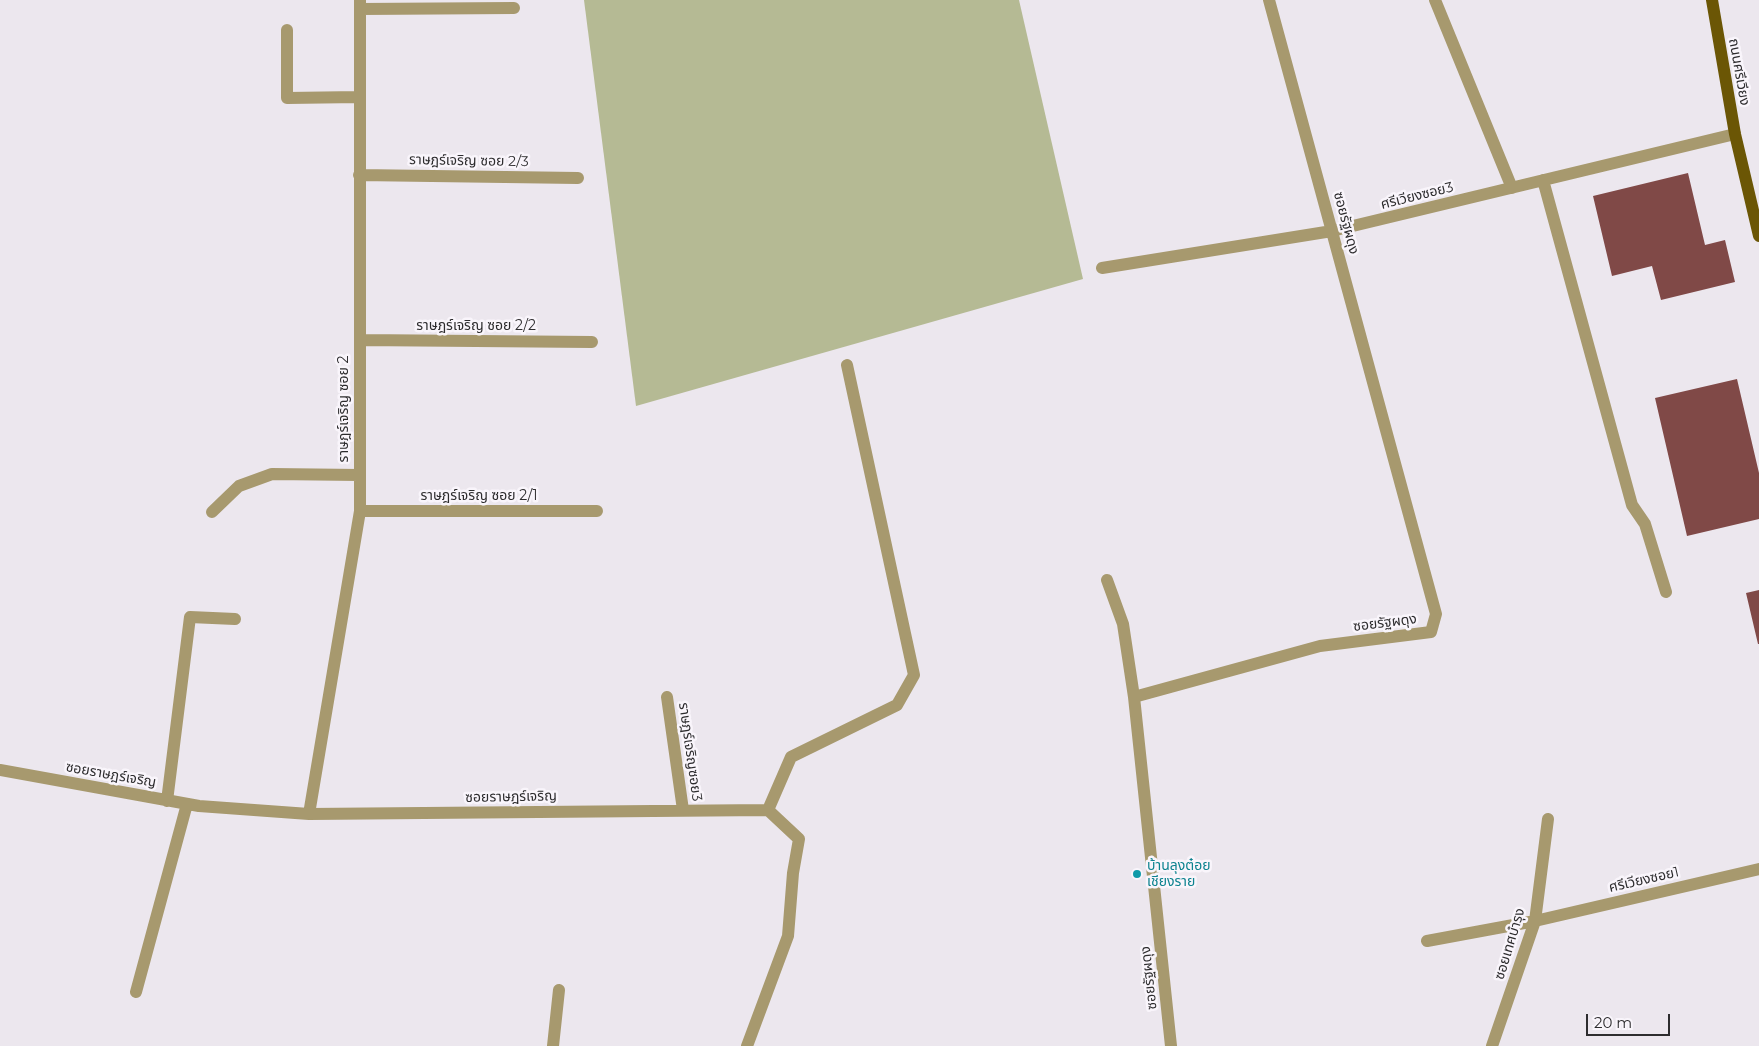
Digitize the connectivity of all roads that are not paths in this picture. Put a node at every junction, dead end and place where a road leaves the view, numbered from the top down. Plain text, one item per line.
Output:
1 (1269, 0) edge
2 (1435, 0) edge
3 (1712, 0) edge
4 (360, 5) edge
5 (514, 8) dead end
6 (287, 30) dead end
7 (359, 97) junction
8 (1735, 134) junction
9 (359, 175) junction
10 (578, 178) dead end
11 (1543, 180) junction
12 (1512, 188) junction
13 (1332, 231) junction
14 (1759, 236) edge
15 (1102, 268) dead end
16 (360, 340) junction
17 (592, 342) dead end
18 (847, 365) dead end
19 (359, 475) junction
20 (360, 511) junction
21 (212, 512) dead end
22 (598, 512) dead end
23 (1107, 580) dead end
24 (1666, 592) dead end
25 (235, 619) dead end
26 (667, 697) dead end
27 (1134, 697) junction
28 (0, 770) edge
29 (167, 801) junction
30 (187, 804) junction
31 (683, 810) junction
32 (768, 810) junction
33 (309, 814) junction
34 (1548, 819) dead end
35 (1759, 869) edge
36 (1535, 921) junction
37 (1427, 941) dead end
38 (559, 990) dead end
39 (136, 992) dead end
40 (553, 1046) edge
41 (747, 1046) edge
42 (1171, 1046) edge
43 (1492, 1046) edge

1 - 13 street, ซอยรัฐผดุง
2 - 12 street
3 - 8 main road, ถนนศรีเวียง
4 - 5 street
4 - 7 street, ราษฎร์เจริญ ซอย 2
6 - 7 street
7 - 9 street, ราษฎร์เจริญ ซอย 2
8 - 11 street, ศรีเวียงซอย3
8 - 14 main road, ถนนศรีเวียง
9 - 10 street, ราษฎร์เจริญ ซอย 2/3
9 - 16 street, ราษฎร์เจริญ ซอย 2
11 - 12 street, ศรีเวียงซอย3
11 - 24 street
12 - 13 street, ศรีเวียงซอย3
13 - 15 street, ศรีเวียงซอย3
13 - 27 street, ซอยรัฐผดุง
16 - 17 street, ราษฎร์เจริญ ซอย 2/2
16 - 19 street, ราษฎร์เจริญ ซอย 2
18 - 32 street
19 - 20 street, ราษฎร์เจริญ ซอย 2
19 - 21 street
20 - 22 street, ราษฎร์เจริญ ซอย 2/1
20 - 33 street, ราษฎร์เจริญ ซอย 2
23 - 27 street
25 - 29 street
26 - 31 street, ราษฎร์เจริญซอย3
27 - 42 street, ซอยรัฐผดุง
28 - 29 street, ซอยราษฎร์เจริญ
29 - 30 street, ซอยราษฎร์เจริญ
30 - 33 street, ซอยราษฎร์เจริญ
30 - 39 street
31 - 32 street, ซอยราษฎร์เจริญ
31 - 33 street, ซอยราษฎร์เจริญ
32 - 41 street
34 - 36 street, ซอยเทศบำรุง
35 - 36 street, ศรีเวียงซอย1
36 - 37 street, ศรีเวียงซอย1
36 - 43 street, ซอยเทศบำรุง
38 - 40 street

